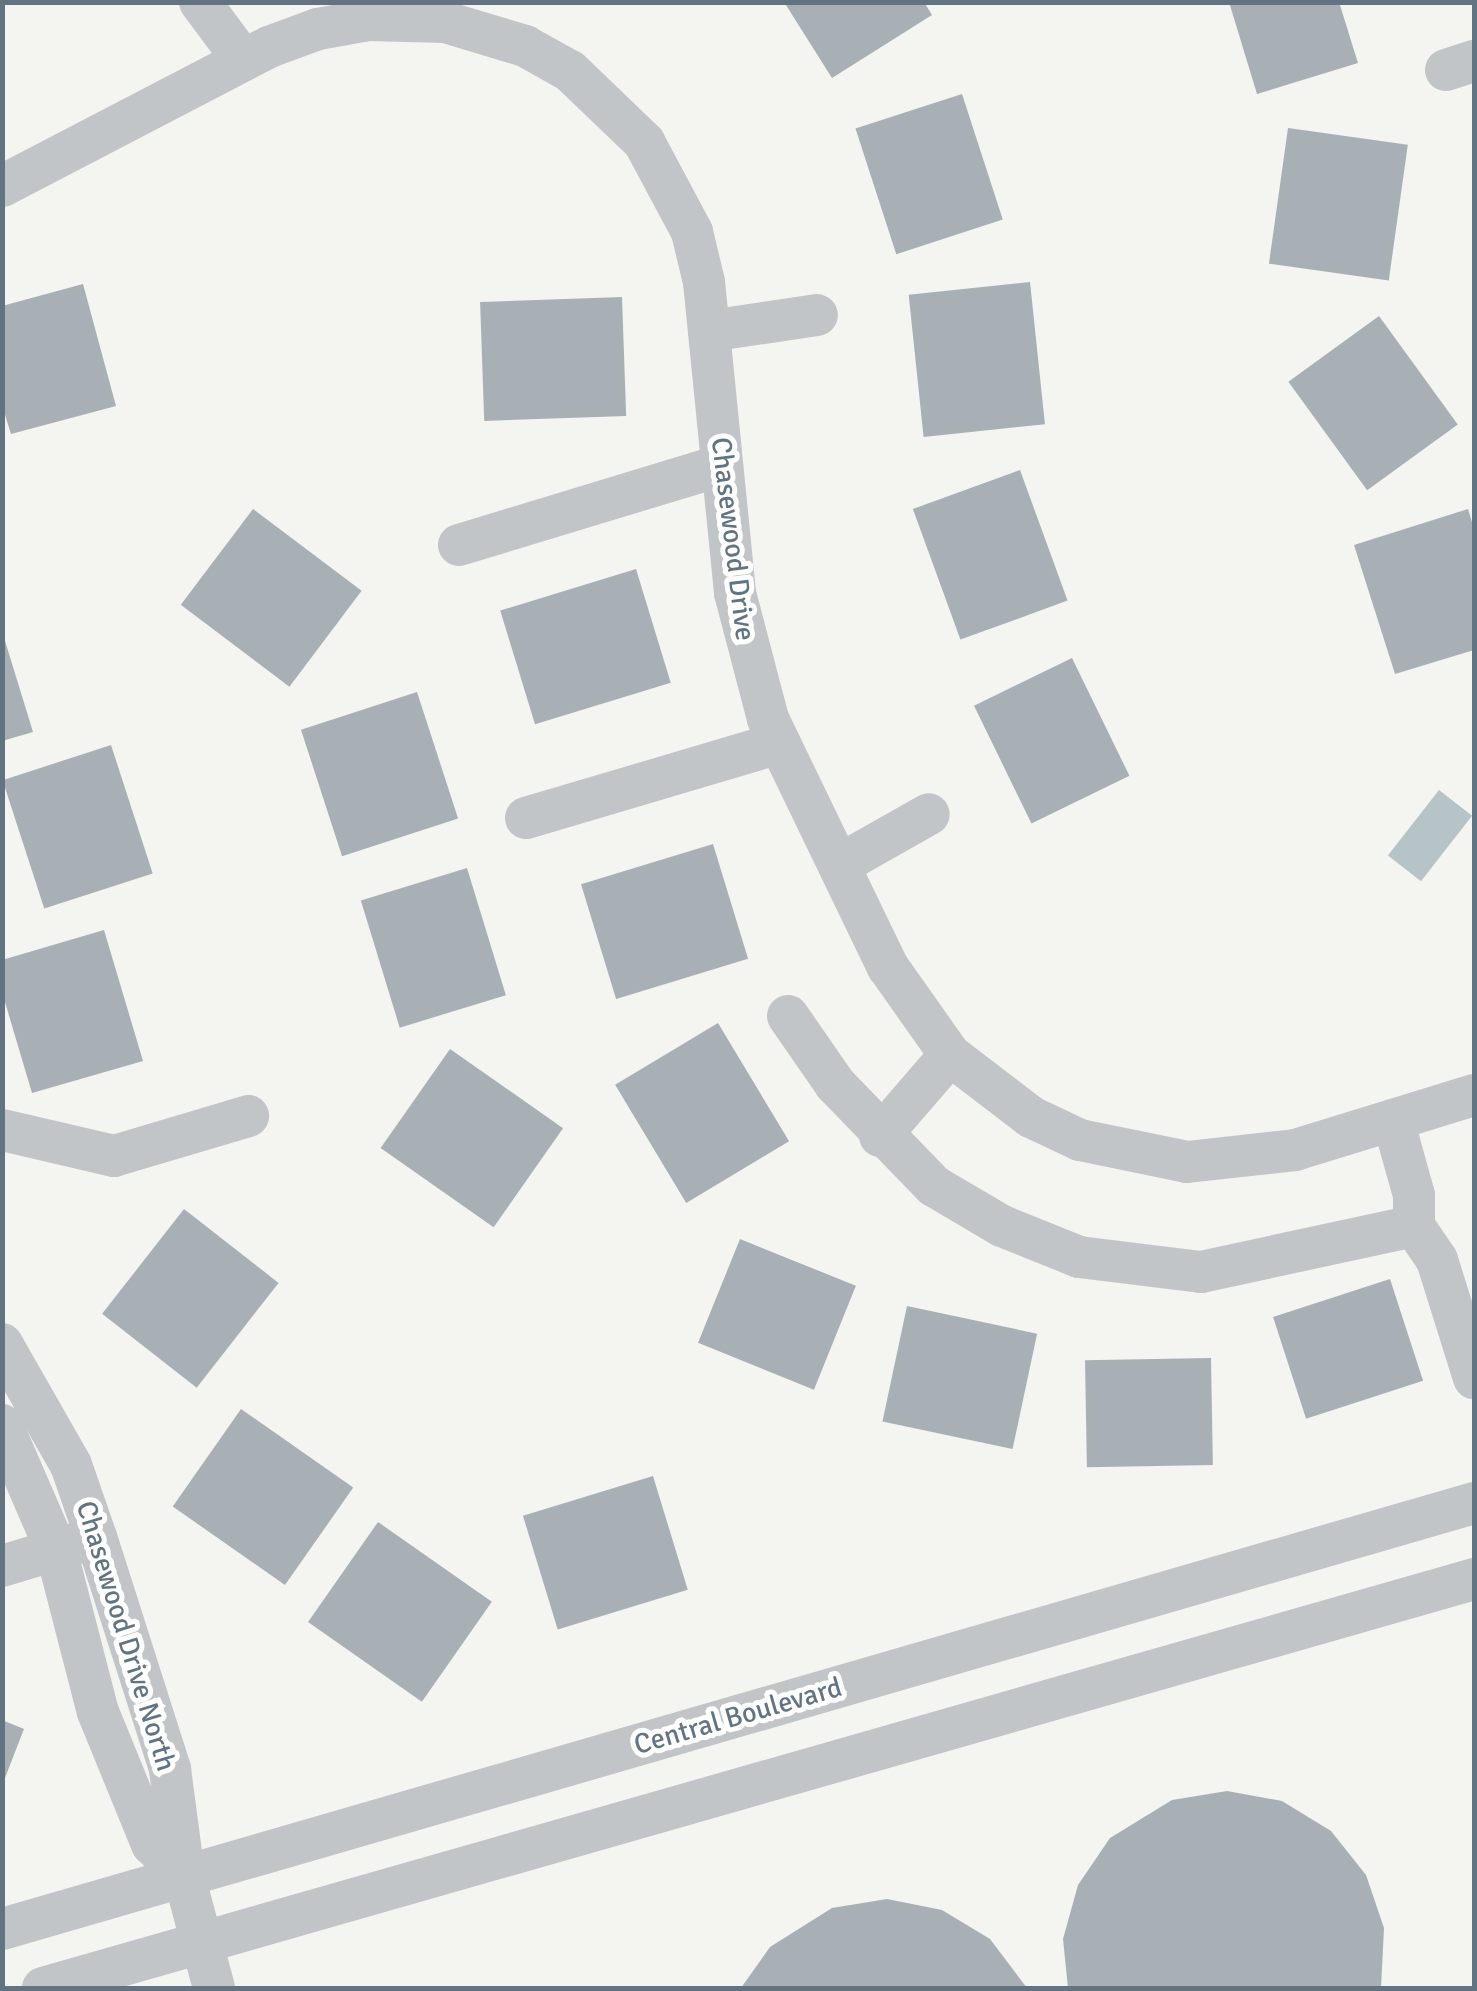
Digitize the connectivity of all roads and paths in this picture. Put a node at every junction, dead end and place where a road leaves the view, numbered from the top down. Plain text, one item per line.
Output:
1 (200, 2) edge
2 (402, 11) edge
3 (244, 60) junction
4 (2, 186) edge
5 (817, 315) dead end
6 (709, 330) junction
7 (722, 465) junction
8 (458, 544) dead end
9 (779, 742) junction
10 (929, 814) dead end
11 (526, 818) dead end
12 (838, 865) junction
13 (788, 1016) dead end
14 (950, 1055) junction
15 (1474, 1095) edge
16 (248, 1116) dead end
17 (1393, 1120) junction
18 (2, 1130) edge
19 (880, 1136) junction
20 (1414, 1226) junction
21 (2, 1344) edge
22 (1474, 1378) edge
23 (2, 1424) edge
24 (1474, 1503) edge
25 (76, 1543) junction
26 (2, 1566) edge
27 (1474, 1579) edge
28 (184, 1876) junction
29 (2, 1929) edge
30 (199, 1945) junction
31 (43, 1988) edge
32 (214, 1988) edge

1 - 3 street
2 - 3 street, Chasewood Drive
2 - 6 street, Chasewood Drive
3 - 4 street, Chasewood Drive
5 - 6 street
6 - 7 street, Chasewood Drive
7 - 8 street
7 - 9 street, Chasewood Drive
9 - 11 street
9 - 12 street, Chasewood Drive
10 - 12 street
12 - 14 street, Chasewood Drive
13 - 19 street
14 - 17 street, Chasewood Drive
14 - 19 street
15 - 17 street, Chasewood Drive
16 - 18 street
17 - 20 street
19 - 20 street
20 - 22 street
21 - 25 street, Chasewood Drive North
23 - 25 street, Chasewood Drive North
24 - 28 street, Central Boulevard
25 - 26 street
25 - 28 street, Chasewood Drive North
27 - 30 street
28 - 29 street, Central Boulevard
28 - 30 street, Chasewood Drive North
30 - 31 street
30 - 32 street, Chasewood Drive North

